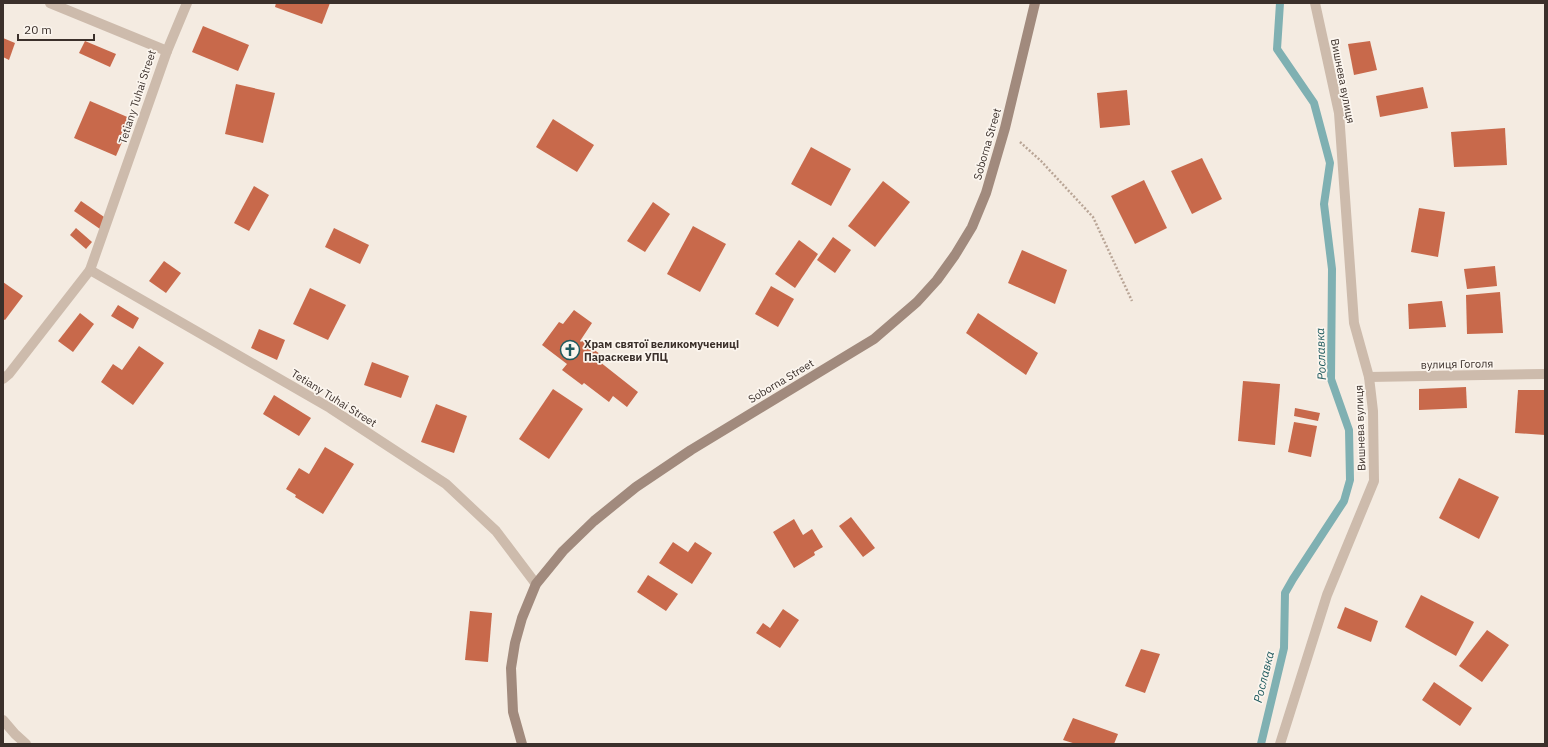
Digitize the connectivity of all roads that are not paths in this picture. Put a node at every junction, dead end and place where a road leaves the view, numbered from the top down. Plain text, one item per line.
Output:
1 (50, 3) edge
2 (187, 3) edge
3 (1035, 3) edge
4 (1315, 3) edge
5 (167, 51) junction
6 (90, 270) junction
7 (1545, 374) edge
8 (1369, 377) junction
9 (3, 379) edge
10 (536, 584) junction
11 (3, 720) edge
12 (26, 744) edge
13 (522, 744) edge
14 (1280, 744) edge

1 - 5 street, Tetiany Tuhai Street
2 - 5 street
3 - 10 street, Soborna Street
4 - 8 street, Вишнева вулиця
5 - 6 street, Tetiany Tuhai Street
6 - 9 street, Tetiany Tuhai Street
6 - 10 street, Tetiany Tuhai Street
7 - 8 street, вулиця Гоголя
8 - 14 street, Вишнева вулиця
10 - 13 street, Soborna Street
11 - 12 street

